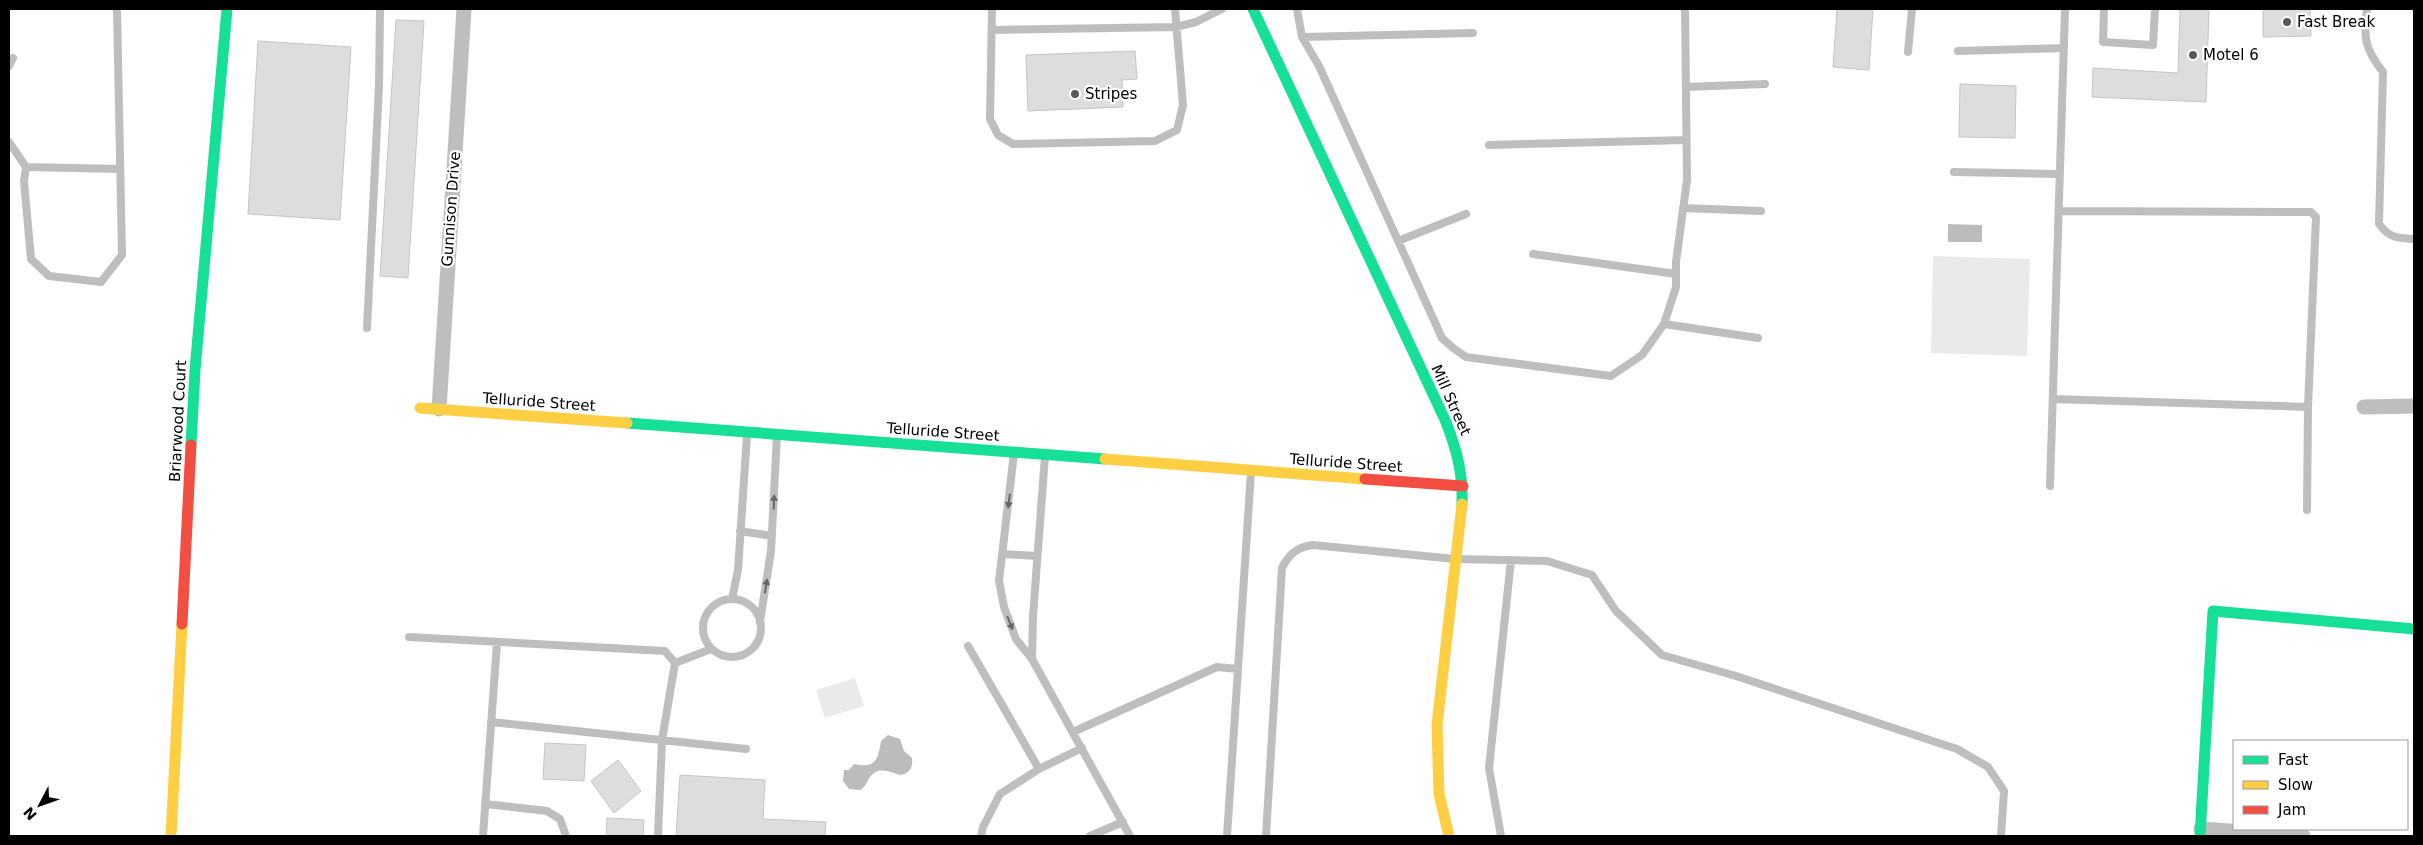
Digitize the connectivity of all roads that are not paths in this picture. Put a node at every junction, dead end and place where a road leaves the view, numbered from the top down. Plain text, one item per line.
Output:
1 (117, 9) edge
2 (227, 9) edge
3 (380, 9) edge
4 (464, 9) edge
5 (992, 9) edge
6 (1175, 9) edge
7 (1222, 9) edge
8 (1254, 9) edge
9 (1297, 9) edge
10 (1685, 9) edge
11 (1912, 9) edge
12 (2066, 9) edge
13 (2104, 9) edge
14 (2155, 9) edge
15 (2367, 9) edge
16 (1176, 27) junction
17 (993, 30) junction
18 (1473, 33) dead end
19 (1302, 37) junction
20 (2064, 48) junction
21 (1958, 51) dead end
22 (1908, 52) dead end
23 (13, 58) dead end
24 (9, 66) edge
25 (1765, 84) dead end
26 (1686, 87) junction
27 (1686, 140) junction
28 (9, 142) edge
29 (1489, 144) dead end
30 (26, 168) junction
31 (120, 169) junction
32 (1954, 172) dead end
33 (2060, 174) junction
34 (1683, 208) junction
35 (2059, 210) junction
36 (1761, 211) dead end
37 (1466, 214) dead end
38 (2414, 239) edge
39 (1398, 241) junction
40 (1533, 254) dead end
41 (1676, 274) junction
42 (1664, 324) junction
43 (367, 328) dead end
44 (1758, 338) dead end
45 (2053, 399) junction
46 (2414, 406) edge
47 (2308, 407) junction
48 (2364, 407) dead end
49 (420, 408) dead end
50 (439, 409) junction
51 (747, 432) junction
52 (777, 435) junction
53 (1014, 453) junction
54 (1045, 455) junction
55 (1251, 470) junction
56 (1463, 486) junction
57 (2050, 486) dead end
58 (2307, 510) dead end
59 (740, 531) junction
60 (772, 536) junction
61 (1003, 554) junction
62 (1037, 556) junction
63 (1455, 559) junction
64 (1511, 560) junction
65 (732, 599) junction
66 (760, 622) junction
67 (2414, 629) edge
68 (409, 637) dead end
69 (497, 642) junction
70 (968, 646) dead end
71 (711, 649) junction
72 (1032, 659) junction
73 (675, 663) junction
74 (1238, 669) junction
75 (492, 722) junction
76 (1073, 732) junction
77 (662, 740) junction
78 (1082, 748) junction
79 (746, 749) dead end
80 (1039, 769) junction
81 (485, 804) junction
82 (1123, 822) junction
83 (2200, 833) edge
84 (171, 836) edge
85 (483, 836) edge
86 (566, 836) edge
87 (658, 836) edge
88 (981, 836) edge
89 (1090, 836) edge
90 (1130, 836) edge
91 (1227, 836) edge
92 (1266, 836) edge
93 (1449, 836) edge
94 (1501, 836) edge
95 (2001, 836) edge
96 (2303, 836) edge

1 - 31 lane
2 - 84 street, Briarwood Court
3 - 43 lane
4 - 50 street, Gunnison Drive
5 - 17 lane
6 - 16 lane
7 - 16 lane
8 - 56 street, Mill Street
9 - 19 lane
10 - 26 lane
11 - 22 lane
12 - 20 lane
13 - 14 lane
15 - 38 lane
16 - 17 lane
16 - 17 lane
18 - 19 lane
19 - 39 lane
20 - 21 lane
20 - 33 lane
23 - 24 lane
25 - 26 lane
26 - 27 lane
27 - 29 lane
27 - 34 lane
28 - 30 lane
30 - 31 lane
30 - 31 lane
32 - 33 lane
33 - 35 lane
34 - 36 lane
34 - 41 lane
35 - 45 lane
35 - 47 lane
37 - 39 lane
39 - 42 lane
40 - 41 lane
41 - 42 lane
42 - 44 lane
45 - 47 lane
45 - 57 lane
46 - 48 street
47 - 58 lane
49 - 50 street, Telluride Street
50 - 51 street, Telluride Street
51 - 52 street, Telluride Street
51 - 59 lane
52 - 53 street, Telluride Street
60 -> 52 lane
53 - 54 street, Telluride Street
53 -> 61 lane
54 - 55 street, Telluride Street
54 - 62 lane
55 - 56 street, Telluride Street
55 - 74 lane
56 - 63 street, Mill Street
59 - 60 lane
59 - 65 lane
66 -> 60 lane
61 - 62 lane
61 -> 72 lane
62 - 72 lane
63 - 64 lane
63 - 92 lane
63 - 93 street, Mill Street
64 - 94 lane
64 - 95 lane
65 - 66 lane
65 - 71 lane
66 - 71 lane
67 - 83 street
68 - 69 lane
69 - 73 lane
69 - 75 lane
70 - 80 lane
71 - 73 lane
72 - 76 lane
73 - 77 lane
74 - 76 lane
74 - 91 lane
75 - 77 lane
75 - 81 lane
76 - 78 lane
77 - 79 lane
77 - 87 lane
78 - 80 lane
78 - 82 lane
80 - 88 lane
81 - 85 lane
81 - 86 lane
82 - 89 lane
82 - 90 lane
83 - 96 street

